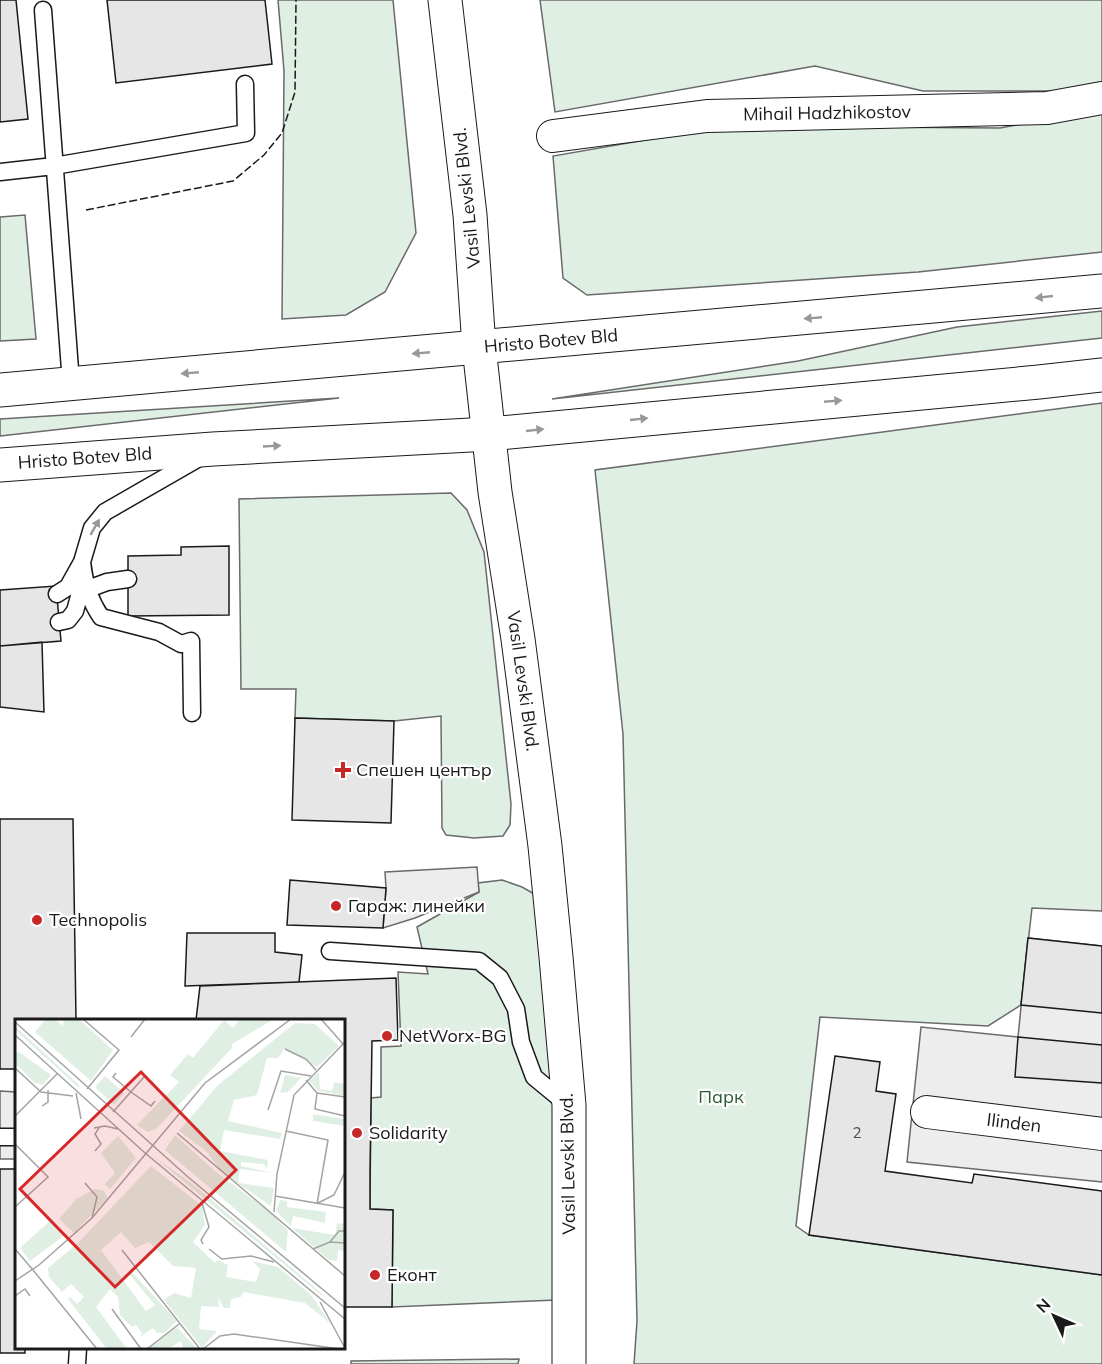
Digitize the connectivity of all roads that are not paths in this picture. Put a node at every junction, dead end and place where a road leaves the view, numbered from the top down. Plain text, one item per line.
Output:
1 (445, 0) edge
2 (43, 9) dead end
3 (245, 84) dead end
4 (1102, 98) edge
5 (553, 136) dead end
6 (54, 166) junction
7 (0, 172) edge
8 (1102, 291) edge
9 (479, 347) junction
10 (1102, 375) edge
11 (1039, 382) junction
12 (71, 383) junction
13 (1102, 384) edge
14 (0, 390) edge
15 (489, 434) junction
16 (213, 449) junction
17 (0, 465) edge
18 (128, 579) dead end
19 (84, 580) junction
20 (59, 622) dead end
21 (192, 713) dead end
22 (330, 951) dead end
23 (569, 1105) junction
24 (927, 1112) dead end
25 (1102, 1134) edge
26 (78, 1349) edge
27 (77, 1364) edge
28 (569, 1364) edge

1 - 9 main road, Vasil Levski Blvd.
2 - 6 lane
3 - 6 lane
4 - 5 street, Mihail Hadzhikostov
6 - 7 lane
6 - 12 lane
8 -> 9 main road, Hristo Botev Bld
9 -> 12 main road, Hristo Botev Bld
9 - 15 main road, Vasil Levski Blvd.
10 - 11 main road, Hristo Botev Bld
11 - 13 lane
15 -> 11 main road, Hristo Botev Bld
12 - 14 main road, Hristo Botev Bld
16 -> 15 main road, Hristo Botev Bld
15 - 23 main road, Vasil Levski Blvd.
16 - 17 main road, Hristo Botev Bld
19 -> 16 lane
18 - 19 lane
19 - 19 lane
19 - 20 lane
19 - 21 lane
22 - 23 lane
23 - 28 main road, Vasil Levski Blvd.
24 - 25 street, Ilinden
26 - 27 lane

